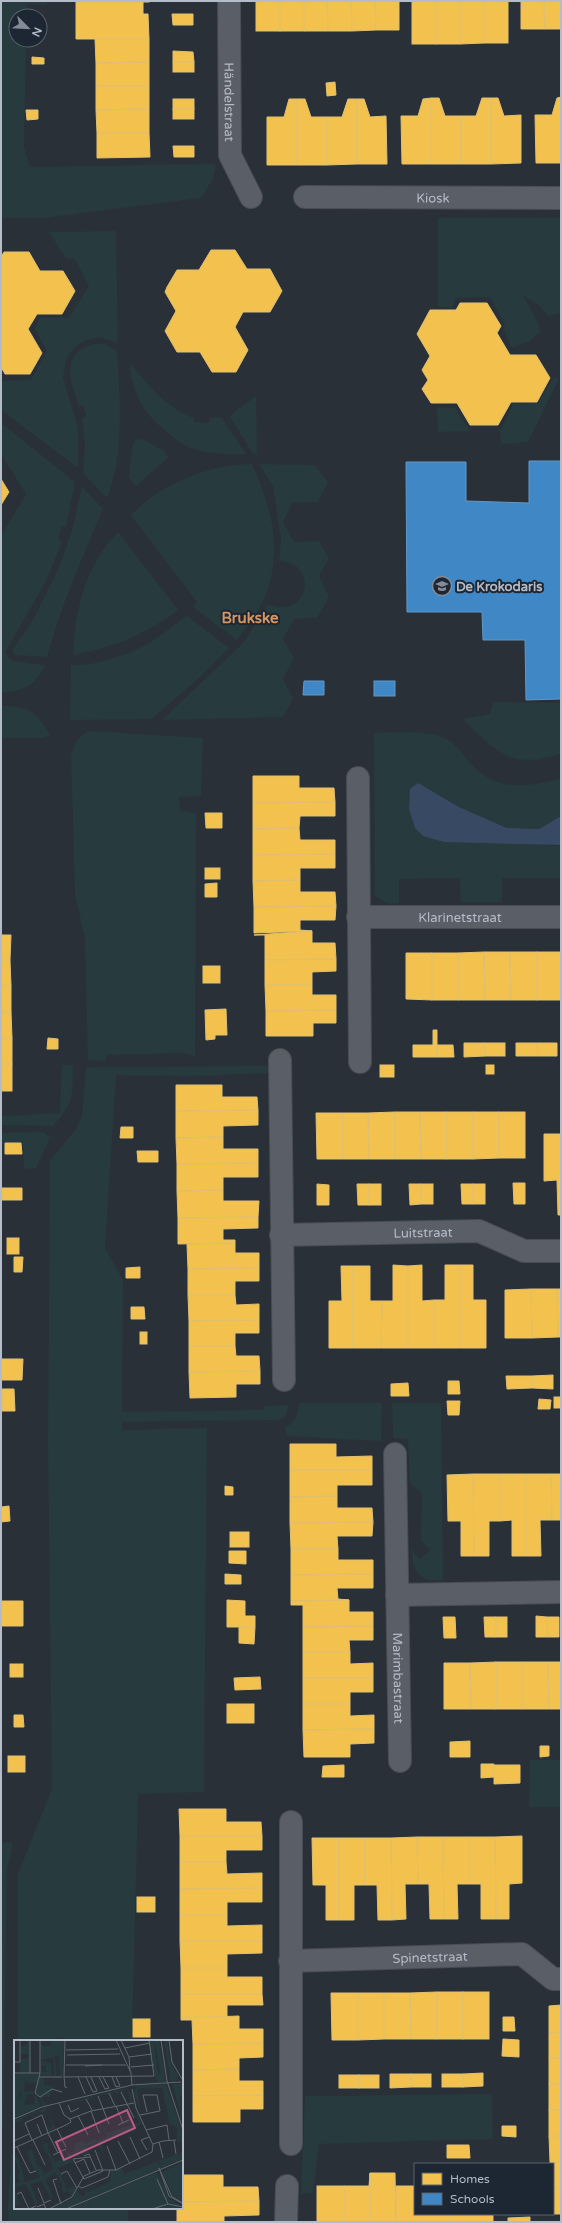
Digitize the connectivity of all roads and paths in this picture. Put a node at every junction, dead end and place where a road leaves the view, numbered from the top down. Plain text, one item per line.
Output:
1 (229, 1) edge
2 (251, 197) dead end
3 (305, 197) dead end
4 (561, 198) edge
5 (358, 778) dead end
6 (358, 917) junction
7 (561, 917) edge
8 (280, 1060) dead end
9 (360, 1062) dead end
10 (281, 1235) junction
11 (561, 1251) edge
12 (284, 1380) dead end
13 (395, 1454) dead end
14 (561, 1592) edge
15 (397, 1595) junction
16 (400, 1761) dead end
17 (291, 1822) dead end
18 (290, 1961) junction
19 (561, 1979) edge
20 (291, 2144) dead end
21 (287, 2186) dead end
22 (286, 2222) edge

1 - 2 street, Händelstraat
3 - 4 street, Kiosk
5 - 6 street
6 - 7 street, Klarinetstraat
6 - 9 street
8 - 10 street
10 - 11 street, Luitstraat
10 - 12 street
13 - 15 street, Marimbastraat
14 - 15 street
15 - 16 street, Marimbastraat
17 - 18 street
18 - 19 street, Spinetstraat
18 - 20 street
21 - 22 street

